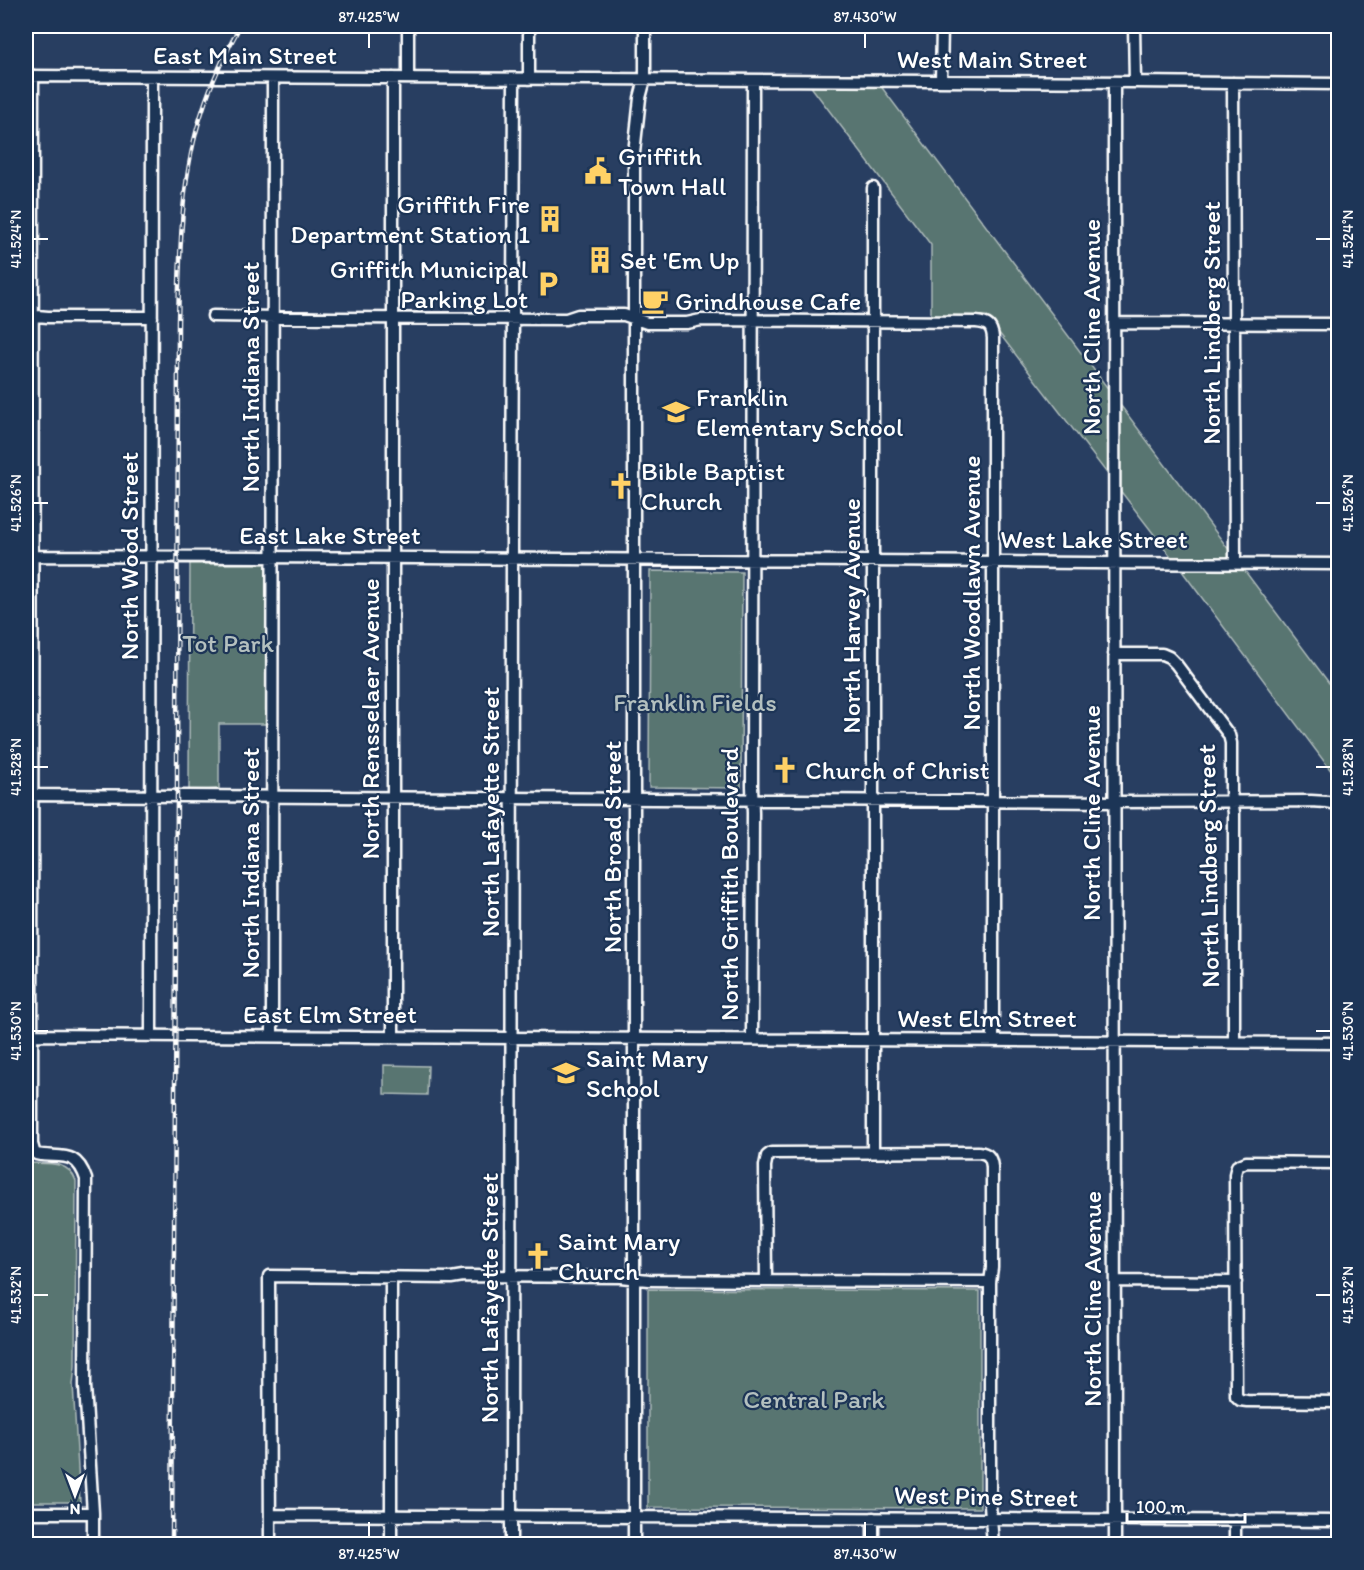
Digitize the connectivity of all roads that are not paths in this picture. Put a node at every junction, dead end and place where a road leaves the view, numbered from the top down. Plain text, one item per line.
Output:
1 (408, 26) edge
2 (529, 26) edge
3 (645, 26) edge
4 (942, 26) edge
5 (1134, 26) edge
6 (29, 76) edge
7 (152, 77) junction
8 (273, 78) junction
9 (393, 78) junction
10 (408, 78) junction
11 (514, 79) junction
12 (529, 79) junction
13 (645, 79) junction
14 (753, 80) junction
15 (941, 81) junction
16 (1114, 82) junction
17 (1134, 82) junction
18 (1233, 83) junction
19 (1338, 84) edge
20 (873, 188) dead end
21 (30, 315) edge
22 (213, 316) dead end
23 (152, 317) junction
24 (273, 317) junction
25 (633, 318) junction
26 (393, 319) junction
27 (513, 319) junction
28 (752, 320) junction
29 (873, 322) junction
30 (1114, 323) junction
31 (1234, 323) junction
32 (1338, 324) edge
33 (29, 556) edge
34 (152, 556) junction
35 (273, 556) junction
36 (393, 557) junction
37 (512, 558) junction
38 (634, 560) junction
39 (752, 560) junction
40 (873, 561) junction
41 (994, 561) junction
42 (1235, 562) junction
43 (1114, 563) junction
44 (1338, 564) edge
45 (1114, 654) junction
46 (29, 795) edge
47 (151, 795) junction
48 (272, 796) junction
49 (393, 797) junction
50 (512, 798) junction
51 (634, 799) junction
52 (753, 800) junction
53 (873, 800) junction
54 (994, 801) junction
55 (1232, 801) junction
56 (1114, 802) junction
57 (1338, 804) edge
58 (29, 1035) edge
59 (151, 1035) junction
60 (272, 1036) junction
61 (393, 1037) junction
62 (512, 1038) junction
63 (634, 1039) junction
64 (752, 1039) junction
65 (874, 1040) junction
66 (993, 1041) junction
67 (1114, 1041) junction
68 (1234, 1042) junction
69 (1338, 1043) edge
70 (873, 1152) junction
71 (1338, 1163) edge
72 (512, 1276) junction
73 (391, 1278) junction
74 (634, 1278) junction
75 (766, 1281) junction
76 (1114, 1281) junction
77 (990, 1282) junction
78 (1236, 1282) junction
79 (1338, 1402) edge
80 (26, 1513) edge
81 (93, 1514) junction
82 (270, 1515) junction
83 (391, 1515) junction
84 (511, 1516) junction
85 (634, 1516) junction
86 (873, 1518) junction
87 (991, 1518) junction
88 (1115, 1520) junction
89 (1235, 1520) junction
90 (1338, 1521) edge
91 (93, 1545) edge
92 (270, 1545) edge
93 (391, 1545) edge
94 (511, 1545) edge
95 (634, 1545) edge
96 (873, 1545) edge
97 (993, 1545) edge
98 (1115, 1545) edge
99 (1235, 1545) edge

1 - 10 street
2 - 12 street
3 - 13 street, North Broad Street
4 - 15 street
5 - 17 street
6 - 7 street, East Main Street
6 - 21 street
7 - 8 street, East Main Street
7 - 23 street, North Wood Street
8 - 9 street, East Main Street
8 - 24 street, North Indiana Street
9 - 10 street, East Main Street
9 - 26 street, North Rensselaer Avenue
10 - 11 street, East Main Street
11 - 12 street, East Main Street
11 - 27 street, North Lafayette Street
12 - 13 street, East Main Street
13 - 14 street, West Main Street
13 - 25 street, North Broad Street
14 - 15 street, West Main Street
14 - 28 street, North Griffith Boulevard
15 - 16 street, West Main Street
16 - 17 street, West Main Street
16 - 30 street, North Cline Avenue
17 - 18 street, West Main Street
18 - 19 street, West Main Street
18 - 31 street, North Lindberg Street
20 - 29 street, North Harvey Avenue
21 - 23 street
21 - 33 street
22 - 24 street
23 - 34 street, North Wood Street
24 - 26 street
24 - 35 street, North Indiana Street
25 - 27 street
25 - 28 street
25 - 38 street, North Broad Street
26 - 27 street
26 - 36 street, North Rensselaer Avenue
27 - 37 street, North Lafayette Street
28 - 29 street
28 - 39 street, North Griffith Boulevard
29 - 40 street, North Harvey Avenue
29 - 41 street, North Woodlawn Avenue
30 - 31 street
30 - 43 street, North Cline Avenue
31 - 32 street
31 - 42 street, North Lindberg Street
33 - 34 street, East Lake Street
33 - 46 street
34 - 35 street, East Lake Street
34 - 47 street, North Wood Street
35 - 36 street, East Lake Street
35 - 48 street, North Indiana Street
36 - 37 street, East Lake Street
36 - 49 street, North Rensselaer Avenue
37 - 38 street, East Lake Street
37 - 50 street, North Lafayette Street
38 - 39 street, West Lake Street
38 - 51 street, North Broad Street
39 - 40 street, West Lake Street
39 - 52 street, North Griffith Boulevard
40 - 41 street, West Lake Street
40 - 53 street, North Harvey Avenue
41 - 43 street, West Lake Street
41 - 54 street, North Woodlawn Avenue
42 - 43 street, West Lake Street
42 - 44 street, West Lake Street
43 - 45 street, North Cline Avenue
45 - 55 street, North Lindberg Street
45 - 56 street, North Cline Avenue
46 - 47 street
46 - 58 street
47 - 48 street
47 - 59 street, North Wood Street
48 - 49 street
48 - 60 street, North Indiana Street
49 - 50 street
49 - 61 street, North Rensselaer Avenue
50 - 51 street
50 - 62 street, North Lafayette Street
51 - 52 street
51 - 63 street, North Broad Street
52 - 53 street
52 - 64 street, North Griffith Boulevard
53 - 54 street
53 - 65 street, North Harvey Avenue
54 - 56 street
54 - 66 street, North Woodlawn Avenue
55 - 56 street
55 - 57 street
55 - 68 street, North Lindberg Street
56 - 67 street, North Cline Avenue
58 - 59 street, East Elm Street
58 - 81 street
59 - 60 street, East Elm Street
60 - 61 street, East Elm Street
61 - 62 street, East Elm Street
62 - 63 street, East Elm Street
62 - 72 street, North Lafayette Street
63 - 64 street, West Elm Street
63 - 74 street, North Broad Street
64 - 65 street, West Elm Street
65 - 66 street, West Elm Street
65 - 70 street, North Harvey Avenue
66 - 67 street, West Elm Street
67 - 68 street, West Elm Street
67 - 76 street, North Cline Avenue
68 - 69 street, West Elm Street
70 - 75 street
70 - 77 street
71 - 78 street
72 - 73 street
72 - 74 street
72 - 84 street, North Lafayette Street
73 - 82 street
73 - 83 street
74 - 75 street
74 - 85 street, North Broad Street
75 - 77 street
76 - 78 street
76 - 88 street, North Cline Avenue
77 - 87 street
78 - 79 street
80 - 81 street
81 - 91 street
82 - 83 street, West Pine Street
82 - 92 street
83 - 84 street, West Pine Street
83 - 93 street
84 - 85 street, West Pine Street
84 - 94 street, North Lafayette Street
85 - 86 street, West Pine Street
85 - 95 street, North Broad Street
86 - 87 street, West Pine Street
86 - 96 street
87 - 88 street, West Pine Street
87 - 97 street
88 - 89 street, West Pine Street
88 - 98 street, North Cline Avenue
89 - 90 street, West Pine Street
89 - 99 street

